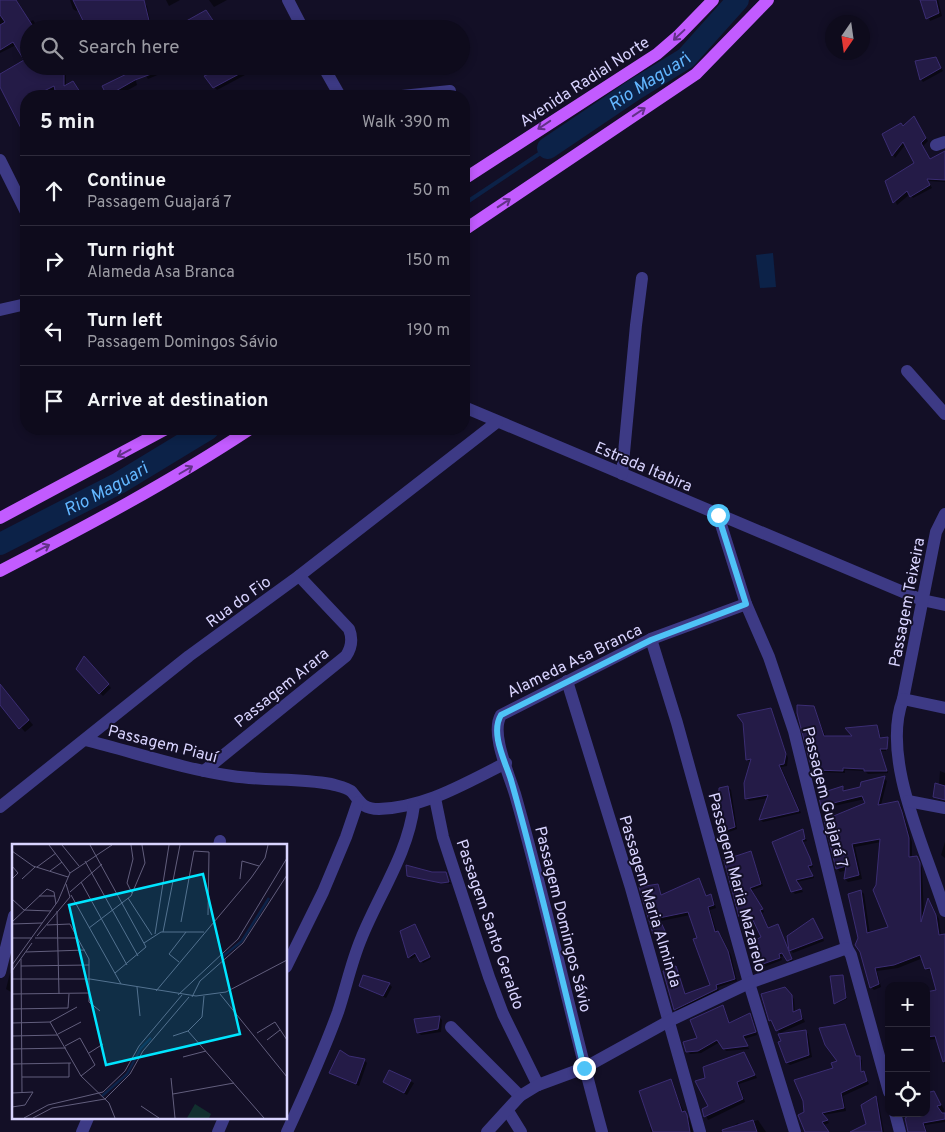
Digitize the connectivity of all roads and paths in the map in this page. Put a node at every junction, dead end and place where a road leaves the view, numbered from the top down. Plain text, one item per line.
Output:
1 (288, 0) edge
2 (713, 0) edge
3 (768, 0) edge
4 (298, 20) edge
5 (328, 75) edge
6 (337, 90) edge
7 (0, 160) edge
8 (470, 175) edge
9 (20, 200) edge
10 (470, 226) edge
11 (642, 278) dead end
12 (20, 305) edge
13 (0, 310) edge
14 (907, 371) dead end
15 (470, 410) edge
16 (945, 414) edge
17 (496, 422) junction
18 (156, 435) edge
19 (241, 435) edge
20 (622, 474) junction
21 (945, 514) edge
22 (718, 515) junction
23 (0, 518) edge
24 (0, 571) edge
25 (300, 576) junction
26 (922, 600) junction
27 (746, 604) junction
28 (945, 605) edge
29 (651, 640) junction
30 (567, 681) junction
31 (903, 699) junction
32 (945, 708) edge
33 (501, 715) joint
34 (85, 740) junction
35 (506, 763) junction
36 (204, 771) junction
37 (435, 798) junction
38 (908, 801) junction
39 (358, 802) junction
40 (414, 805) junction
41 (0, 807) edge
42 (945, 808) edge
43 (943, 897) edge
44 (945, 911) edge
45 (12, 924) edge
46 (847, 948) junction
47 (288, 963) edge
48 (0, 972) edge
49 (749, 984) junction
50 (669, 1021) junction
51 (451, 1027) dead end
52 (584, 1068) junction
53 (885, 1077) edge
54 (538, 1084) junction
55 (520, 1096) junction
56 (508, 1110) junction
57 (896, 1117) edge
58 (87, 1120) edge
59 (223, 1120) edge
60 (82, 1132) edge
61 (218, 1132) edge
62 (287, 1132) edge
63 (487, 1132) edge
64 (521, 1132) edge
65 (602, 1132) edge
66 (700, 1132) edge
67 (795, 1132) edge
68 (900, 1132) edge

1 - 4 street
2 -> 8 main road, Avenida Radial Norte
10 -> 3 main road
5 - 6 street
7 - 9 street
11 - 20 street
12 - 13 street
14 - 16 street
15 - 17 street, Estrada Itabira
17 - 20 street, Estrada Itabira
17 - 25 street, Rua do Fio
18 -> 23 main road
24 -> 19 main road
20 - 22 street, Estrada Itabira
21 - 26 street, Passagem Teixeira
22 - 26 street, Estrada Itabira
22 - 27 street, Passagem Guajará 7
25 - 34 street, Rua do Fio
25 - 36 street, Passagem Arara
26 - 28 street, Estrada Itabira
26 - 31 street, Passagem Teixeira
27 - 29 street, Alameda Asa Branca
27 - 46 street, Passagem Guajará 7
29 - 30 street, Alameda Asa Branca
29 - 49 street, Passagem Maria Mazarelo
30 - 33 street, Alameda Asa Branca
30 - 50 street, Passagem Maria Alminda
31 - 32 street
31 - 38 street, Passagem Teixeira
33 - 35 street, Passagem Domingos Sávio
34 - 36 street, Passagem Piauí
34 - 41 street, Rua do Fio
35 - 37 street
35 - 52 street, Passagem Domingos Sávio
36 - 39 street, Passagem Piauí
37 - 40 street
37 - 54 street, Passagem Santo Geraldo
38 - 42 street
38 - 43 street, Passagem Teixeira
39 - 40 street
39 - 47 street
40 - 62 street
43 - 44 street, Passagem Teixeira
45 - 48 street
46 - 49 street
46 - 53 street, Passagem Guajará 7
49 - 50 street
49 - 67 street, Passagem Maria Mazarelo
50 - 52 street
50 - 66 street, Passagem Maria Alminda
51 - 55 street
52 - 54 street
52 - 65 street, Passagem Domingos Sávio
54 - 55 street
55 - 56 street
56 - 63 street
56 - 64 street
57 - 68 street
58 - 60 street
59 - 61 street

